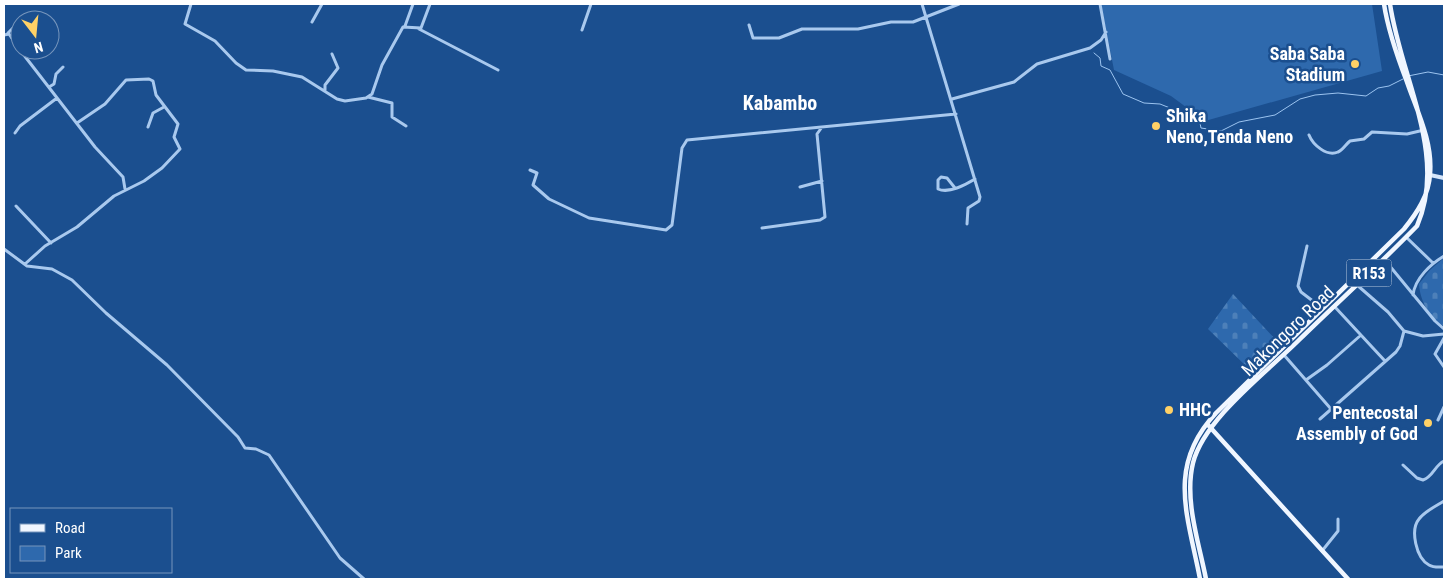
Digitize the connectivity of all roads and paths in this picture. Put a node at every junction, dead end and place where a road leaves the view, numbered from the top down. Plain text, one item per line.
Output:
1 (192, 4) edge
2 (322, 4) edge
3 (413, 4) edge
4 (430, 4) edge
5 (591, 4) edge
6 (922, 4) edge
7 (959, 4) edge
8 (1100, 4) edge
9 (1384, 4) edge
10 (1390, 4) edge
11 (927, 15) junction
12 (312, 22) dead end
13 (404, 26) junction
14 (749, 26) dead end
15 (418, 29) junction
16 (582, 30) dead end
17 (1106, 32) junction
18 (332, 54) dead end
19 (1110, 59) dead end
20 (28, 60) edge
21 (1404, 65) junction
22 (63, 67) dead end
23 (498, 70) dead end
24 (1410, 82) junction
25 (49, 87) junction
26 (326, 92) junction
27 (368, 97) junction
28 (57, 98) junction
29 (952, 99) junction
30 (164, 107) junction
31 (956, 114) junction
32 (77, 122) junction
33 (148, 126) dead end
34 (406, 126) dead end
35 (822, 126) junction
36 (1424, 130) junction
37 (15, 133) dead end
38 (1309, 135) dead end
39 (1433, 137) dead end
40 (1438, 168) dead end
41 (530, 170) dead end
42 (1430, 176) junction
43 (1437, 176) junction
44 (1444, 178) edge
45 (975, 179) junction
46 (822, 181) junction
47 (1436, 186) dead end
48 (800, 187) dead end
49 (955, 188) junction
50 (124, 191) junction
51 (1432, 201) dead end
52 (16, 206) dead end
53 (967, 224) dead end
54 (762, 228) dead end
55 (1406, 237) junction
56 (51, 243) junction
57 (1307, 246) dead end
58 (4, 249) edge
59 (1444, 256) edge
60 (1383, 259) junction
61 (1433, 263) junction
62 (25, 264) junction
63 (1357, 285) junction
64 (1413, 295) junction
65 (1334, 306) junction
66 (1322, 308) junction
67 (1444, 329) edge
68 (1404, 332) junction
69 (1444, 334) edge
70 (1361, 335) junction
71 (1444, 338) edge
72 (1284, 355) junction
73 (1385, 361) junction
74 (1444, 367) edge
75 (1306, 380) junction
76 (1444, 407) edge
77 (1330, 409) junction
78 (1320, 419) dead end
79 (1438, 420) dead end
80 (1206, 424) junction
81 (1211, 428) junction
82 (1444, 462) edge
83 (1403, 465) dead end
84 (1444, 501) edge
85 (1338, 519) dead end
86 (1322, 551) junction
87 (1444, 566) edge
88 (349, 568) junction
89 (359, 579) edge
90 (364, 579) edge
91 (1200, 579) edge
92 (1206, 579) edge
93 (1348, 579) edge

1 - 26 street
2 - 12 street
3 - 13 street
4 - 15 street
5 - 16 street
6 - 11 street
7 - 11 street
8 - 17 street
9 - 21 main road, Makongoro Road / R153
10 - 21 main road, Makongoro Road / R153
11 - 14 street
11 - 29 street
13 - 15 street
13 - 27 street
15 - 23 street
17 - 19 street
17 - 29 street
18 - 26 street
20 - 25 street
21 - 24 main road, Makongoro Road / R153
22 - 25 street
24 - 36 main road, Makongoro Road / R153
24 - 39 main road, Makongoro Road / R153
25 - 28 street
26 - 27 street
27 - 34 street
28 - 32 street
28 - 37 street
29 - 31 street
30 - 32 street
30 - 33 street
30 - 50 street
31 - 35 street
31 - 45 street
32 - 50 street
35 - 41 street
35 - 46 street
36 - 38 street
36 - 42 main road, Makongoro Road / R153
40 - 43 main road
42 - 43 street
42 - 66 main road, Makongoro Road / R153
43 - 44 street
43 - 47 main road
45 - 49 street
45 - 53 street
46 - 48 street
46 - 54 street
49 - 49 street
50 - 56 street
51 - 55 main road, Makongoro Road / R153
52 - 56 street
55 - 60 main road, Makongoro Road / R153
55 - 61 street
56 - 62 street
57 - 66 street
58 - 62 street
59 - 61 street
60 - 63 main road, Makongoro Road / R153
60 - 64 street
61 - 64 street
62 - 88 street
63 - 65 main road, Makongoro Road / R153
63 - 68 street
64 - 67 street
65 - 70 street
65 - 72 main road, Makongoro Road / R153
66 - 80 main road, Makongoro Road / R153
68 - 69 street
68 - 73 street
70 - 73 street
70 - 75 street
71 - 74 street
72 - 75 street
72 - 81 main road, Makongoro Road / R153
73 - 77 street
75 - 77 street
76 - 79 street
77 - 78 street
80 - 81 main road
80 - 91 main road, Makongoro Road / R153
81 - 86 main road
81 - 92 main road, Makongoro Road / R153
82 - 83 street
84 - 87 street
85 - 86 street
86 - 93 main road
88 - 89 street
88 - 90 street

